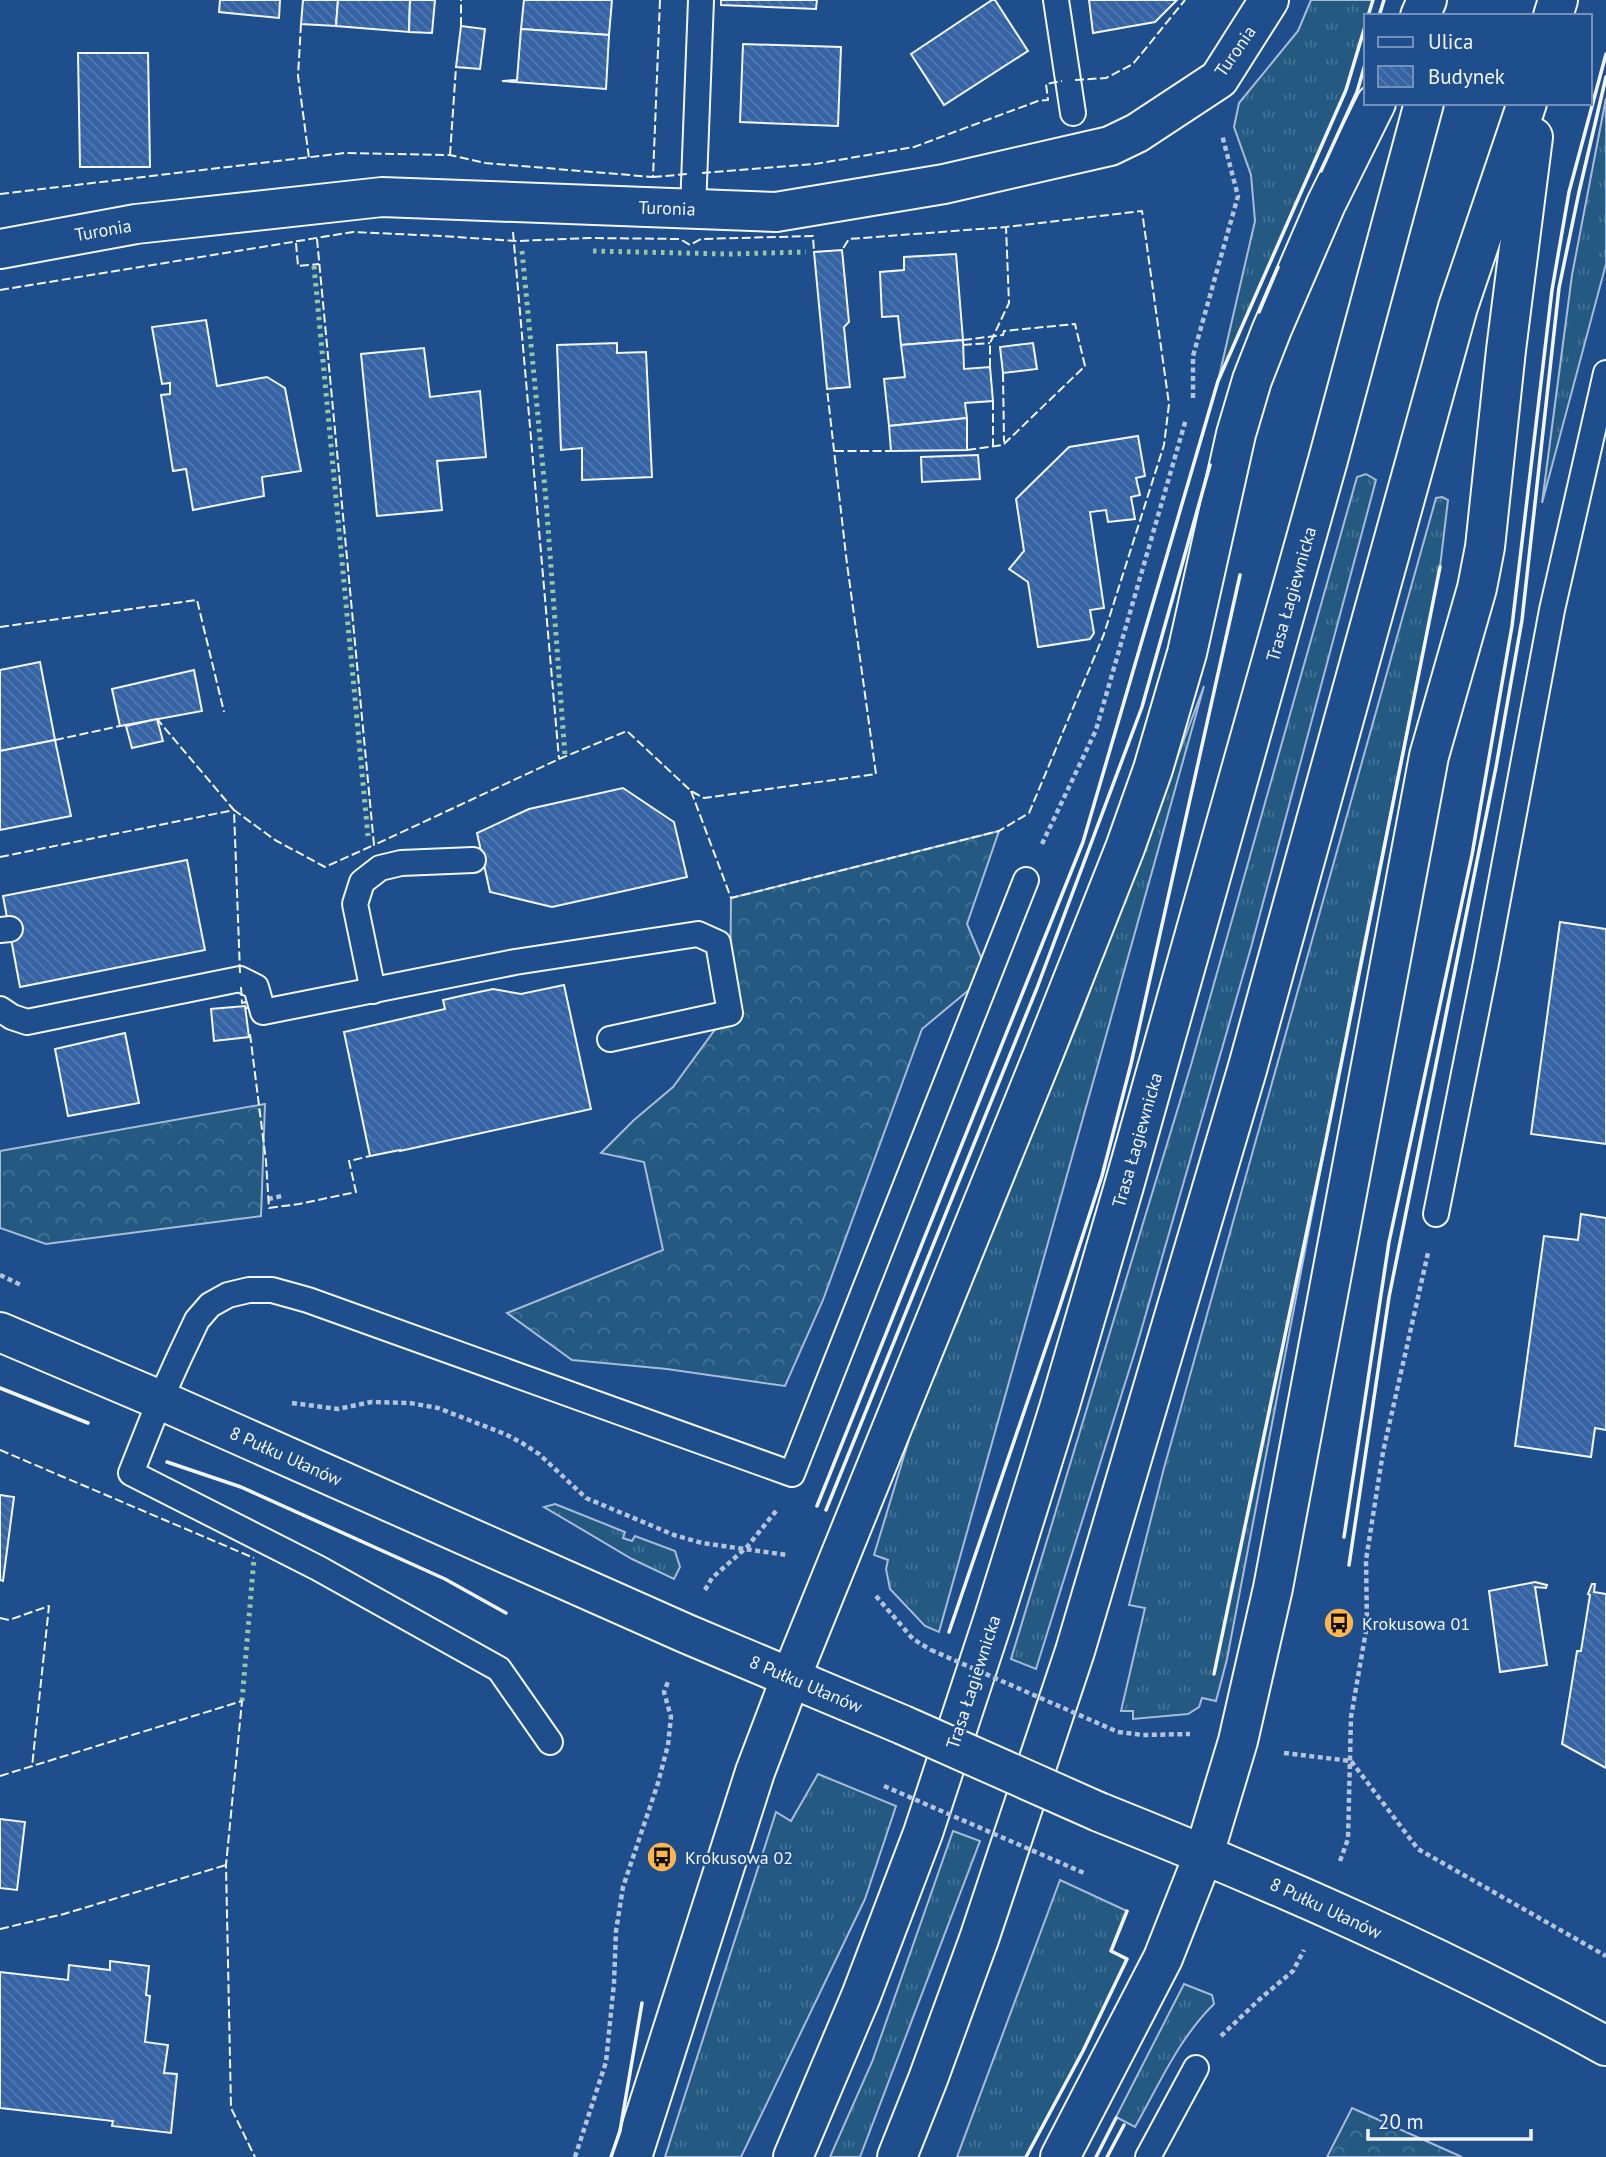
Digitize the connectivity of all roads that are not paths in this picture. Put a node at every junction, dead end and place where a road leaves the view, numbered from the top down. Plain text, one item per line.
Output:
1 (701, 0) edge
2 (1056, 0) edge
3 (1269, 0) edge
4 (1375, 105) edge
5 (1423, 105) edge
6 (1526, 105) edge
7 (1538, 105) edge
8 (1073, 113) dead end
9 (693, 209) junction
10 (0, 249) edge
11 (1606, 373) edge
12 (473, 860) dead end
13 (1026, 880) road end
14 (373, 991) junction
15 (0, 1009) edge
16 (610, 1039) dead end
17 (1436, 1214) road end
18 (0, 1332) edge
19 (160, 1400) junction
20 (791, 1677) junction
21 (551, 1742) dead end
22 (1204, 1854) junction
23 (1606, 2046) edge
24 (1196, 2068) road end
25 (632, 2157) edge
26 (793, 2157) edge
27 (897, 2157) edge
28 (1060, 2157) edge
29 (1148, 2157) edge

1 - 9 lane
2 - 8 lane
3 - 9 main road, Turonia
4 - 20 main road
5 - 26 main road, Trasa Łagiewnicka
6 - 27 main road
7 - 22 main road
9 - 10 main road, Turonia
11 - 17 lane
12 - 14 lane
13 - 19 lane
14 - 15 lane
14 - 16 lane
18 - 19 main road, 8 Pułku Ułanów
19 - 20 main road, 8 Pułku Ułanów
19 - 21 lane
20 - 22 main road, 8 Pułku Ułanów, bridge
20 - 25 main road
22 - 23 main road, 8 Pułku Ułanów
22 - 28 main road
24 - 29 lane

